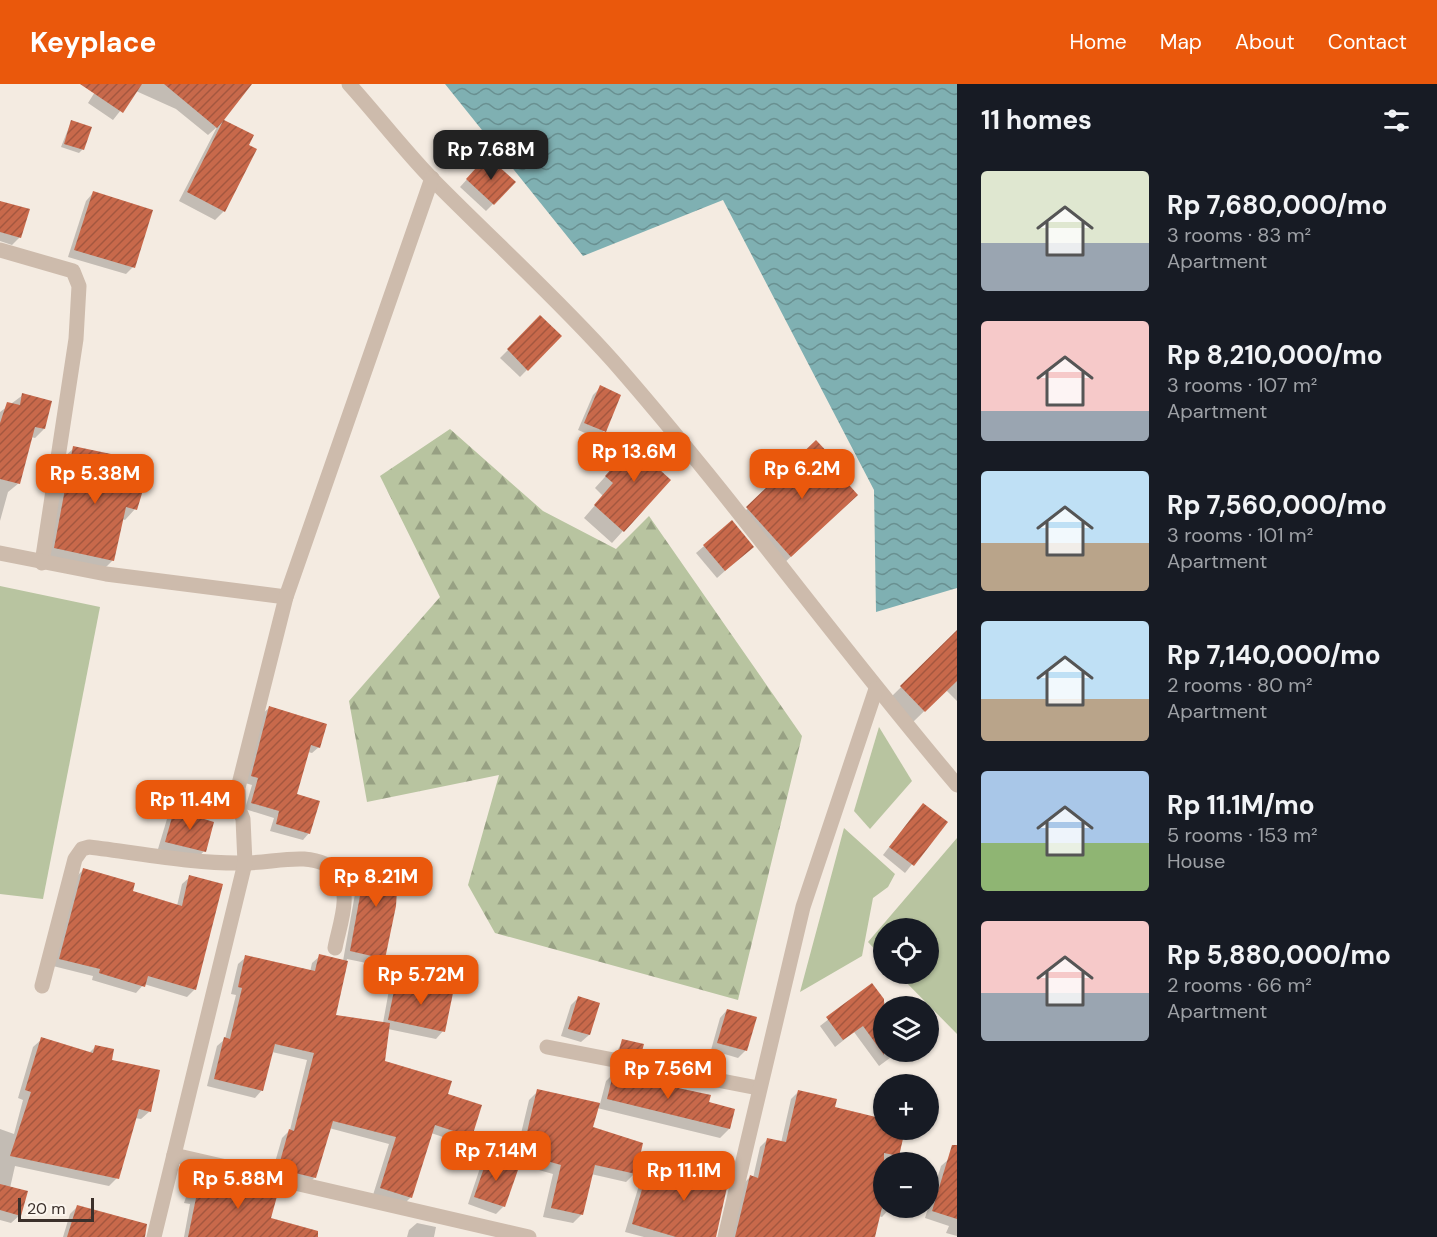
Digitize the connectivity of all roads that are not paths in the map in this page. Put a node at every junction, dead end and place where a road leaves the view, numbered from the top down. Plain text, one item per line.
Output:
1 (349, 84) edge
2 (432, 178) junction
3 (0, 250) edge
4 (0, 553) edge
5 (42, 563) junction
6 (286, 597) junction
7 (876, 689) junction
8 (957, 785) edge
9 (245, 863) junction
10 (335, 948) dead end
11 (42, 986) dead end
12 (548, 1047) dead end
13 (758, 1088) junction
14 (174, 1155) junction
15 (154, 1237) edge
16 (529, 1237) edge
17 (725, 1237) edge

1 - 2 street
2 - 6 street
2 - 7 street
3 - 5 street
4 - 5 street
5 - 6 street
6 - 9 street
7 - 8 street
7 - 13 street
9 - 10 street
9 - 11 street
9 - 14 street
12 - 13 street
13 - 17 street
14 - 15 street
14 - 16 street

